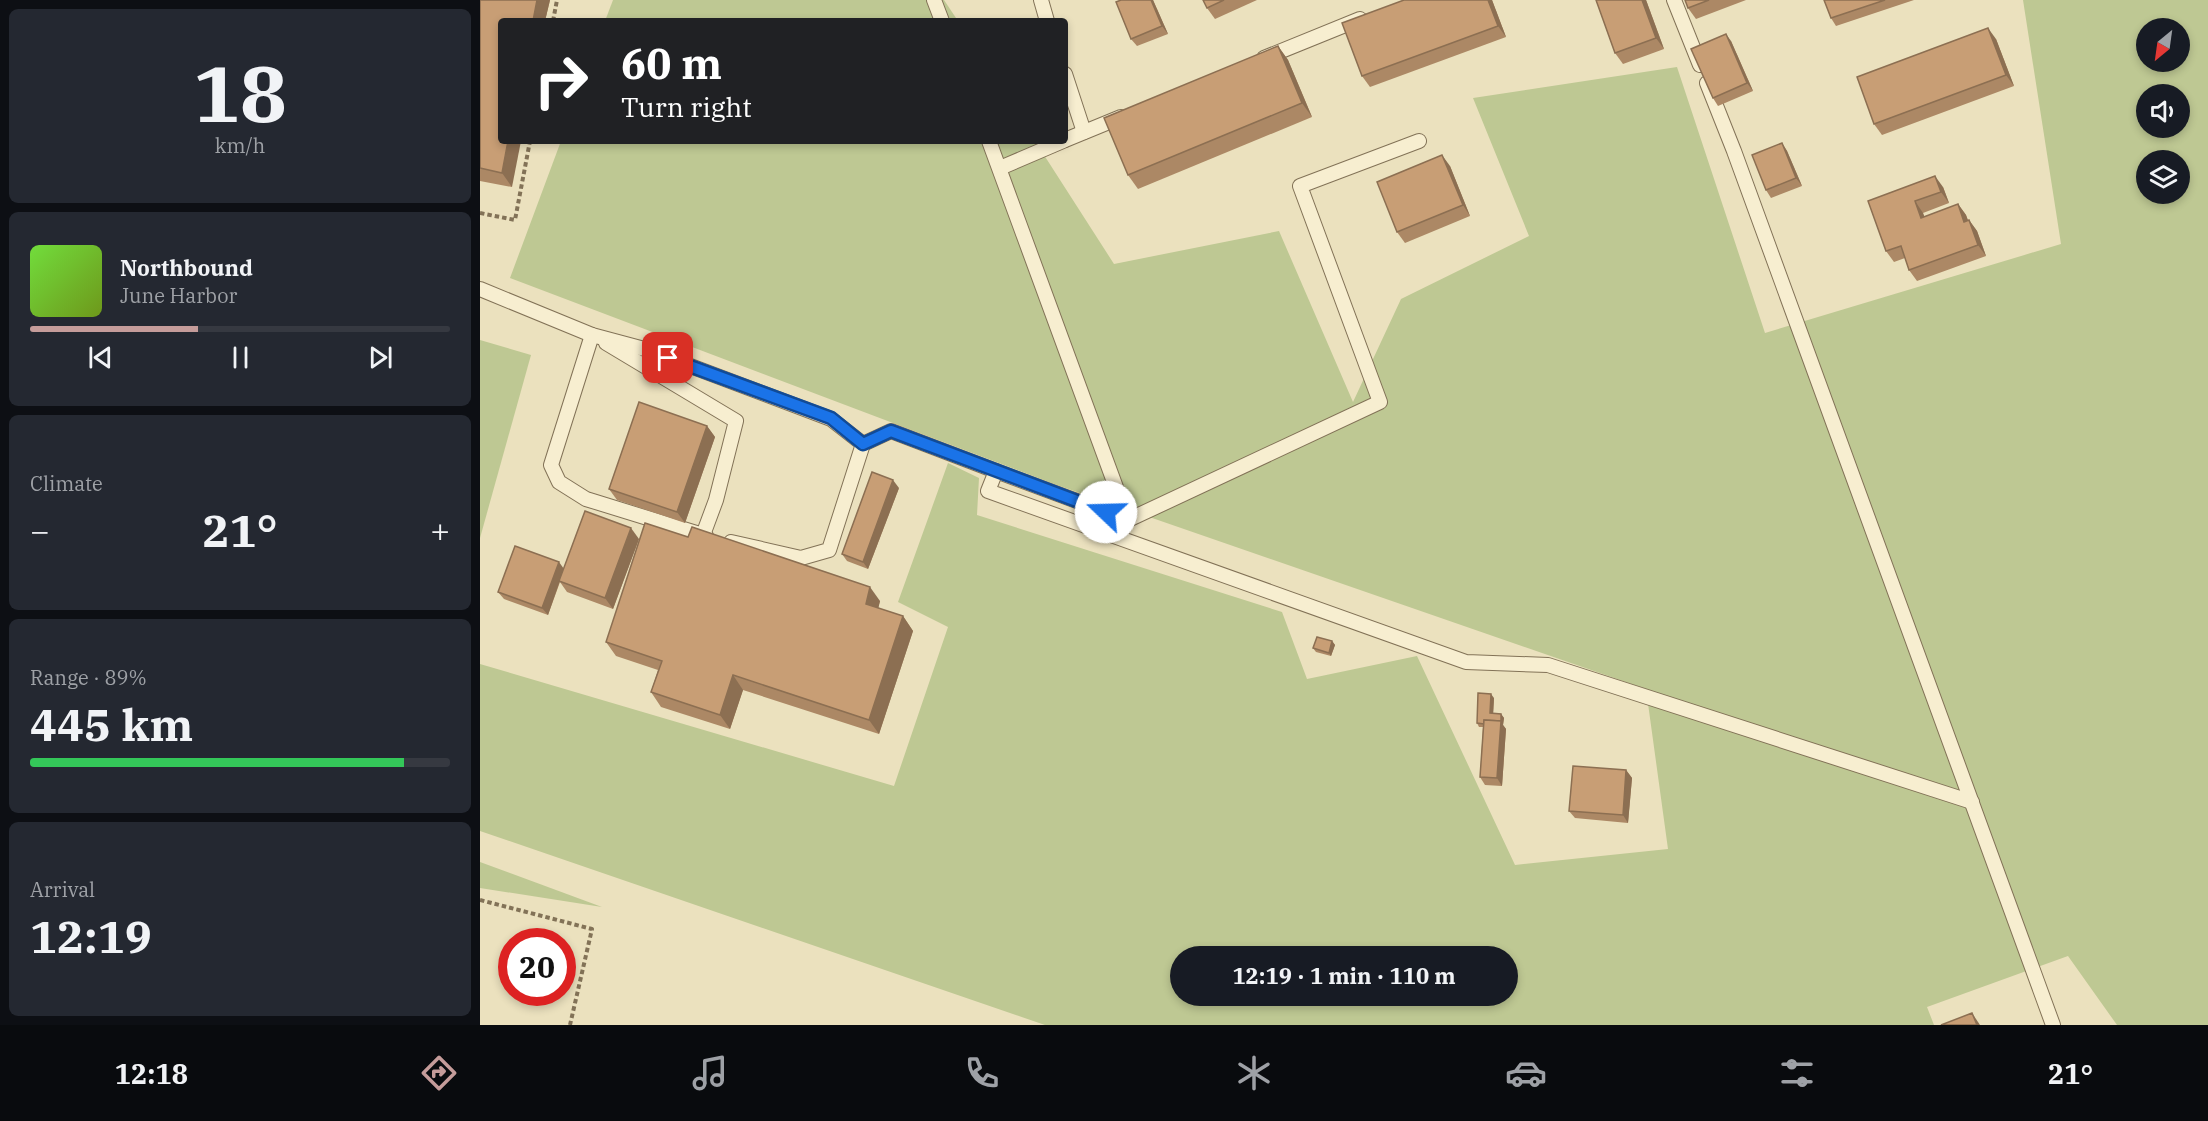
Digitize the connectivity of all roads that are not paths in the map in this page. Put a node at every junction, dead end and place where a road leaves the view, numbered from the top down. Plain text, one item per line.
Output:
1 (934, 0) edge
2 (1041, 0) edge
3 (1674, 0) edge
4 (1372, 14) edge
5 (941, 18) edge
6 (1046, 18) edge
7 (1250, 64) edge
8 (1068, 83) edge
9 (1128, 114) edge
10 (1084, 132) junction
11 (1068, 139) edge
12 (1419, 141) dead end
13 (990, 144) edge
14 (1057, 144) edge
15 (1000, 168) junction
16 (480, 289) edge
17 (592, 334) junction
18 (863, 444) junction
19 (996, 471) junction
20 (1128, 520) junction
21 (703, 535) junction
22 (1972, 802) junction
23 (2053, 1025) edge

1 - 5 lane
2 - 6 lane
3 - 22 lane
4 - 7 lane
8 - 10 lane
9 - 10 lane
10 - 11 lane
12 - 20 lane
13 - 15 lane
14 - 15 lane
15 - 20 lane
16 - 17 lane
17 - 18 lane
17 - 21 lane
17 - 21 lane
18 - 19 lane
18 - 21 lane
19 - 20 lane
19 - 22 lane
22 - 23 lane

